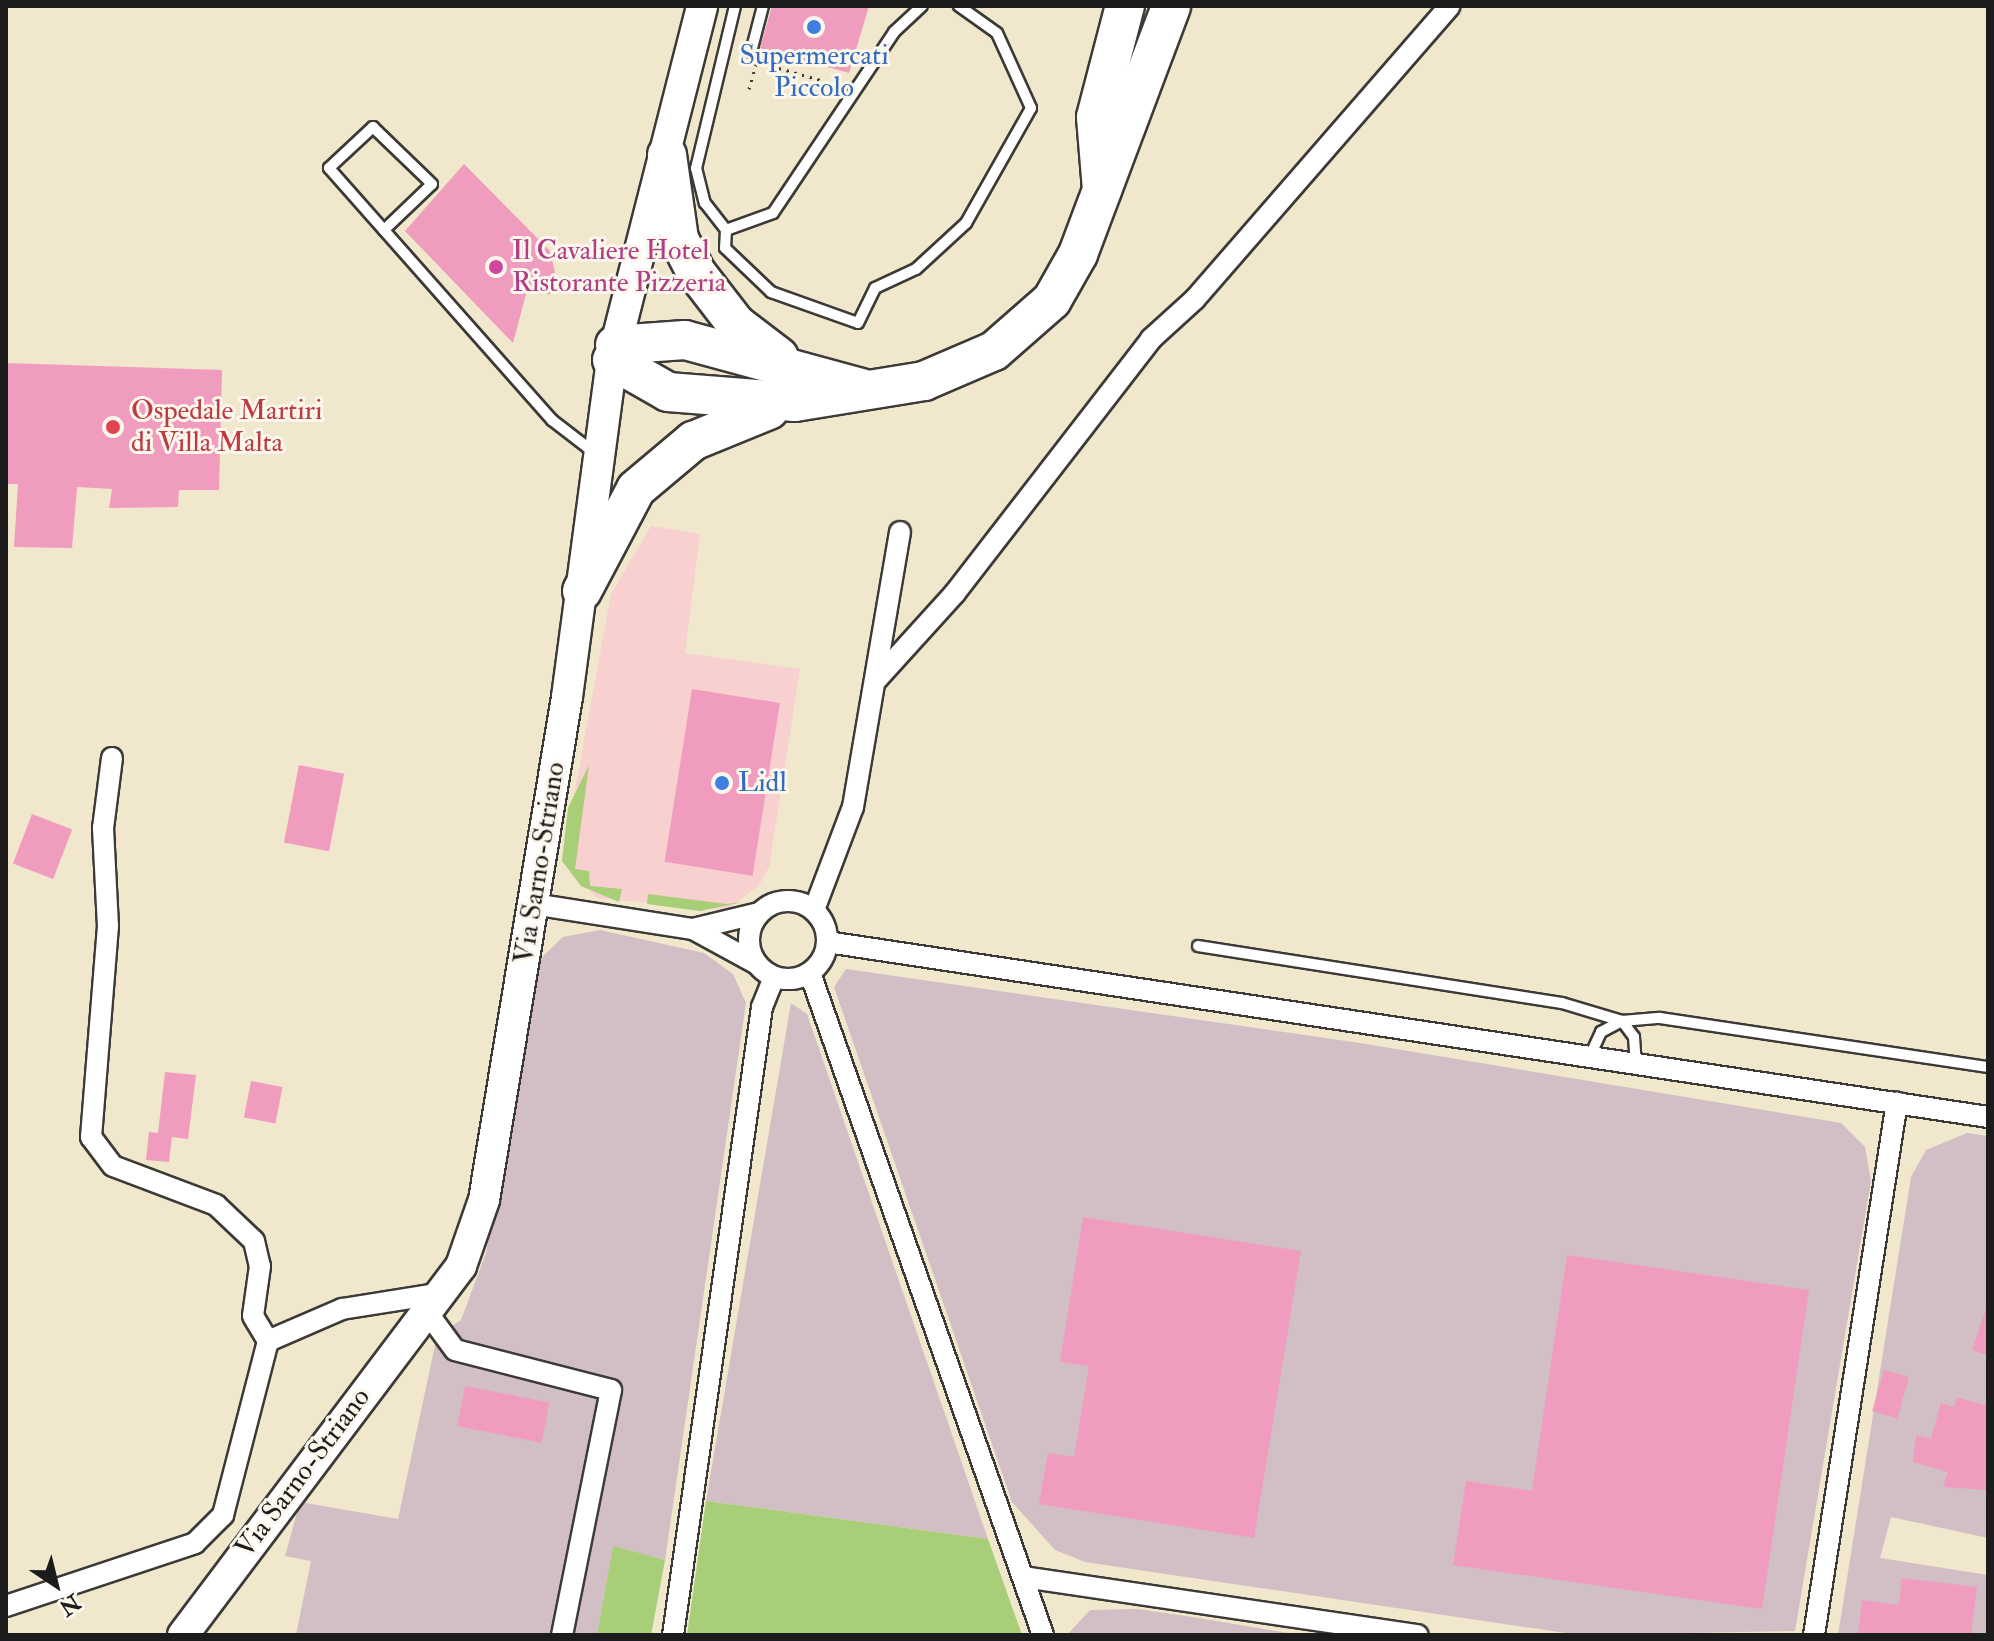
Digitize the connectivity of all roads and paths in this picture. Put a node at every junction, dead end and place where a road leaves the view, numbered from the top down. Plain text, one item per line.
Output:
1 (702, 6) edge
2 (735, 6) edge
3 (763, 6) edge
4 (922, 6) edge
5 (959, 6) edge
6 (1125, 6) edge
7 (1171, 6) edge
8 (1450, 6) edge
9 (751, 52) dead end
10 (756, 64) dead end
11 (779, 68) dead end
12 (824, 81) dead end
13 (749, 89) dead end
14 (667, 155) junction
15 (1103, 195) junction
16 (384, 230) junction
17 (726, 230) junction
18 (614, 353) junction
19 (793, 384) junction
20 (597, 455) junction
21 (900, 532) dead end
22 (582, 591) junction
23 (877, 679) junction
24 (112, 758) dead end
25 (533, 904) junction
26 (814, 910) junction
27 (759, 913) junction
28 (693, 929) junction
29 (827, 942) junction
30 (1198, 946) dead end
31 (755, 963) junction
32 (810, 973) junction
33 (774, 977) junction
34 (1622, 1021) junction
35 (1589, 1058) junction
36 (1636, 1065) junction
37 (1988, 1067) edge
38 (1897, 1102) junction
39 (1988, 1117) edge
40 (435, 1303) junction
41 (268, 1341) junction
42 (1024, 1577) junction
43 (6, 1606) edge
44 (183, 1635) edge
45 (562, 1635) edge
46 (673, 1635) edge
47 (1043, 1635) edge
48 (1418, 1635) edge
49 (1814, 1635) edge

1 - 14 main road, Via Sarno-Striano
2 - 17 lane
3 - 9 lane
4 - 17 lane
5 - 17 lane
6 - 15 highway
7 - 15 highway
8 - 23 street
10 - 13 path
11 - 12 path
14 - 18 main road, Via Sarno-Striano
14 - 19 highway
15 - 19 highway
16 - 16 lane
16 - 20 lane
18 - 19 highway
18 - 19 highway
18 - 20 main road, Via Sarno-Striano
19 - 22 highway
20 - 22 main road, Via Sarno-Striano
21 - 23 street
22 - 25 main road, Via Sarno-Striano
23 - 26 street
24 - 41 street
25 - 28 street
25 - 40 main road, Via Sarno-Striano
26 - 27 street
26 - 29 street
27 - 28 street
27 - 31 street
28 - 31 street
29 - 32 street
29 - 35 street
30 - 34 lane
31 - 33 street
32 - 33 street
32 - 42 street
33 - 46 street
34 - 35 lane
34 - 36 lane
34 - 37 lane
35 - 36 street
36 - 38 street
38 - 39 street
38 - 49 street
40 - 41 street
40 - 44 main road, Via Sarno-Striano
40 - 45 street
41 - 43 street
42 - 47 street
42 - 48 street

